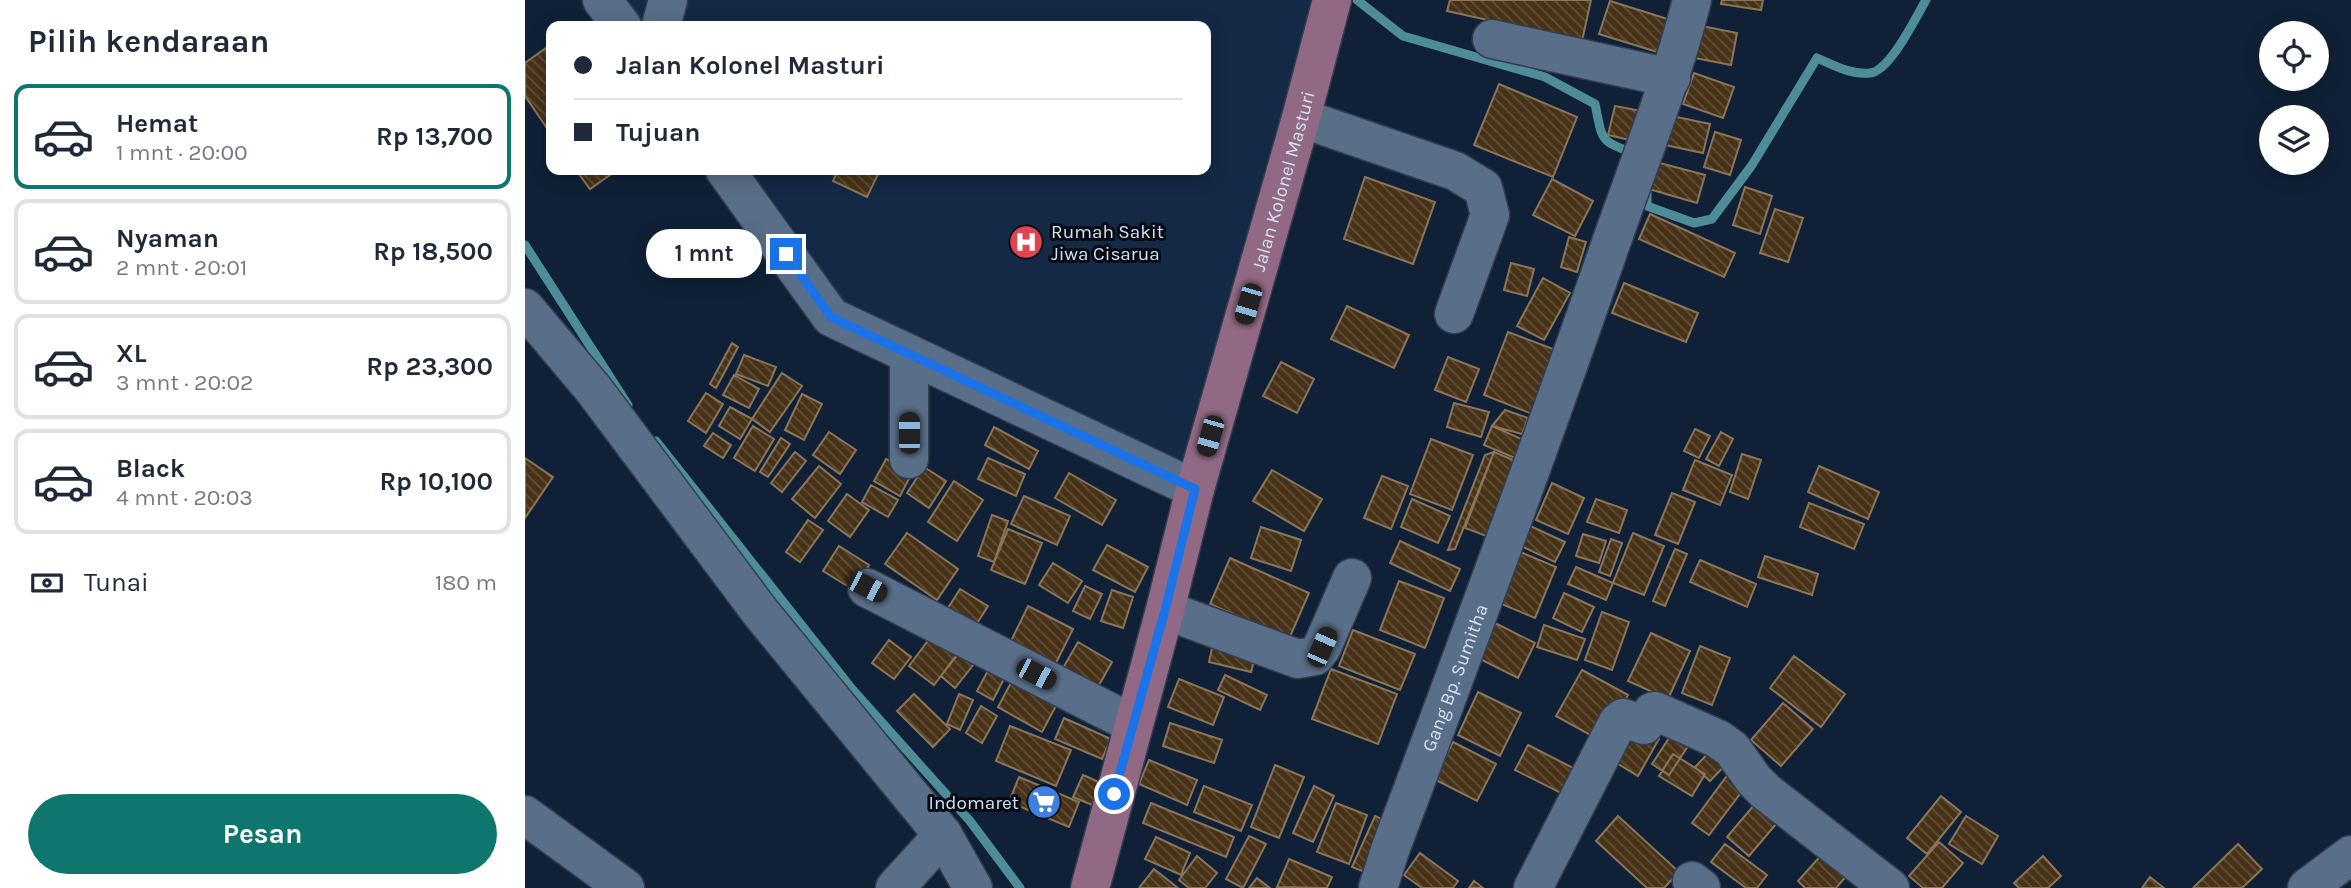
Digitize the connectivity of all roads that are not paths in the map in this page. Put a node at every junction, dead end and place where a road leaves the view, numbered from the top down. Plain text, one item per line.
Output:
1 (602, 0) edge
2 (668, 0) edge
3 (1332, 0) edge
4 (1692, 0) edge
5 (618, 21) edge
6 (662, 21) edge
7 (1492, 39) dead end
8 (1671, 78) junction
9 (1301, 118) junction
10 (730, 175) edge
11 (525, 308) edge
12 (1454, 314) dead end
13 (909, 354) junction
14 (909, 460) dead end
15 (1195, 489) junction
16 (1352, 578) dead end
17 (867, 587) dead end
18 (1165, 610) junction
19 (1133, 724) junction
20 (525, 815) edge
21 (943, 835) junction
22 (2351, 855) edge
23 (625, 888) edge
24 (895, 888) edge
25 (973, 888) edge
26 (1090, 888) edge
27 (1378, 888) edge
28 (1533, 888) edge
29 (1890, 888) edge
30 (2307, 888) edge

1 - 5 street
2 - 6 street
3 - 9 main road, Jalan Kolonel Masturi
4 - 8 street, Gang Bp. Sumitha
7 - 8 street
8 - 27 street, Gang Bp. Sumitha
9 - 12 street
9 - 15 main road, Jalan Kolonel Masturi
10 - 13 street
11 - 21 street
13 - 14 street
13 - 15 street
15 - 18 main road, Jalan Kolonel Masturi
16 - 18 street
17 - 19 street
18 - 19 main road, Jalan Kolonel Masturi
19 - 26 main road, Jalan Kolonel Masturi
20 - 23 street
21 - 24 street
21 - 25 street
22 - 30 street
28 - 29 street

